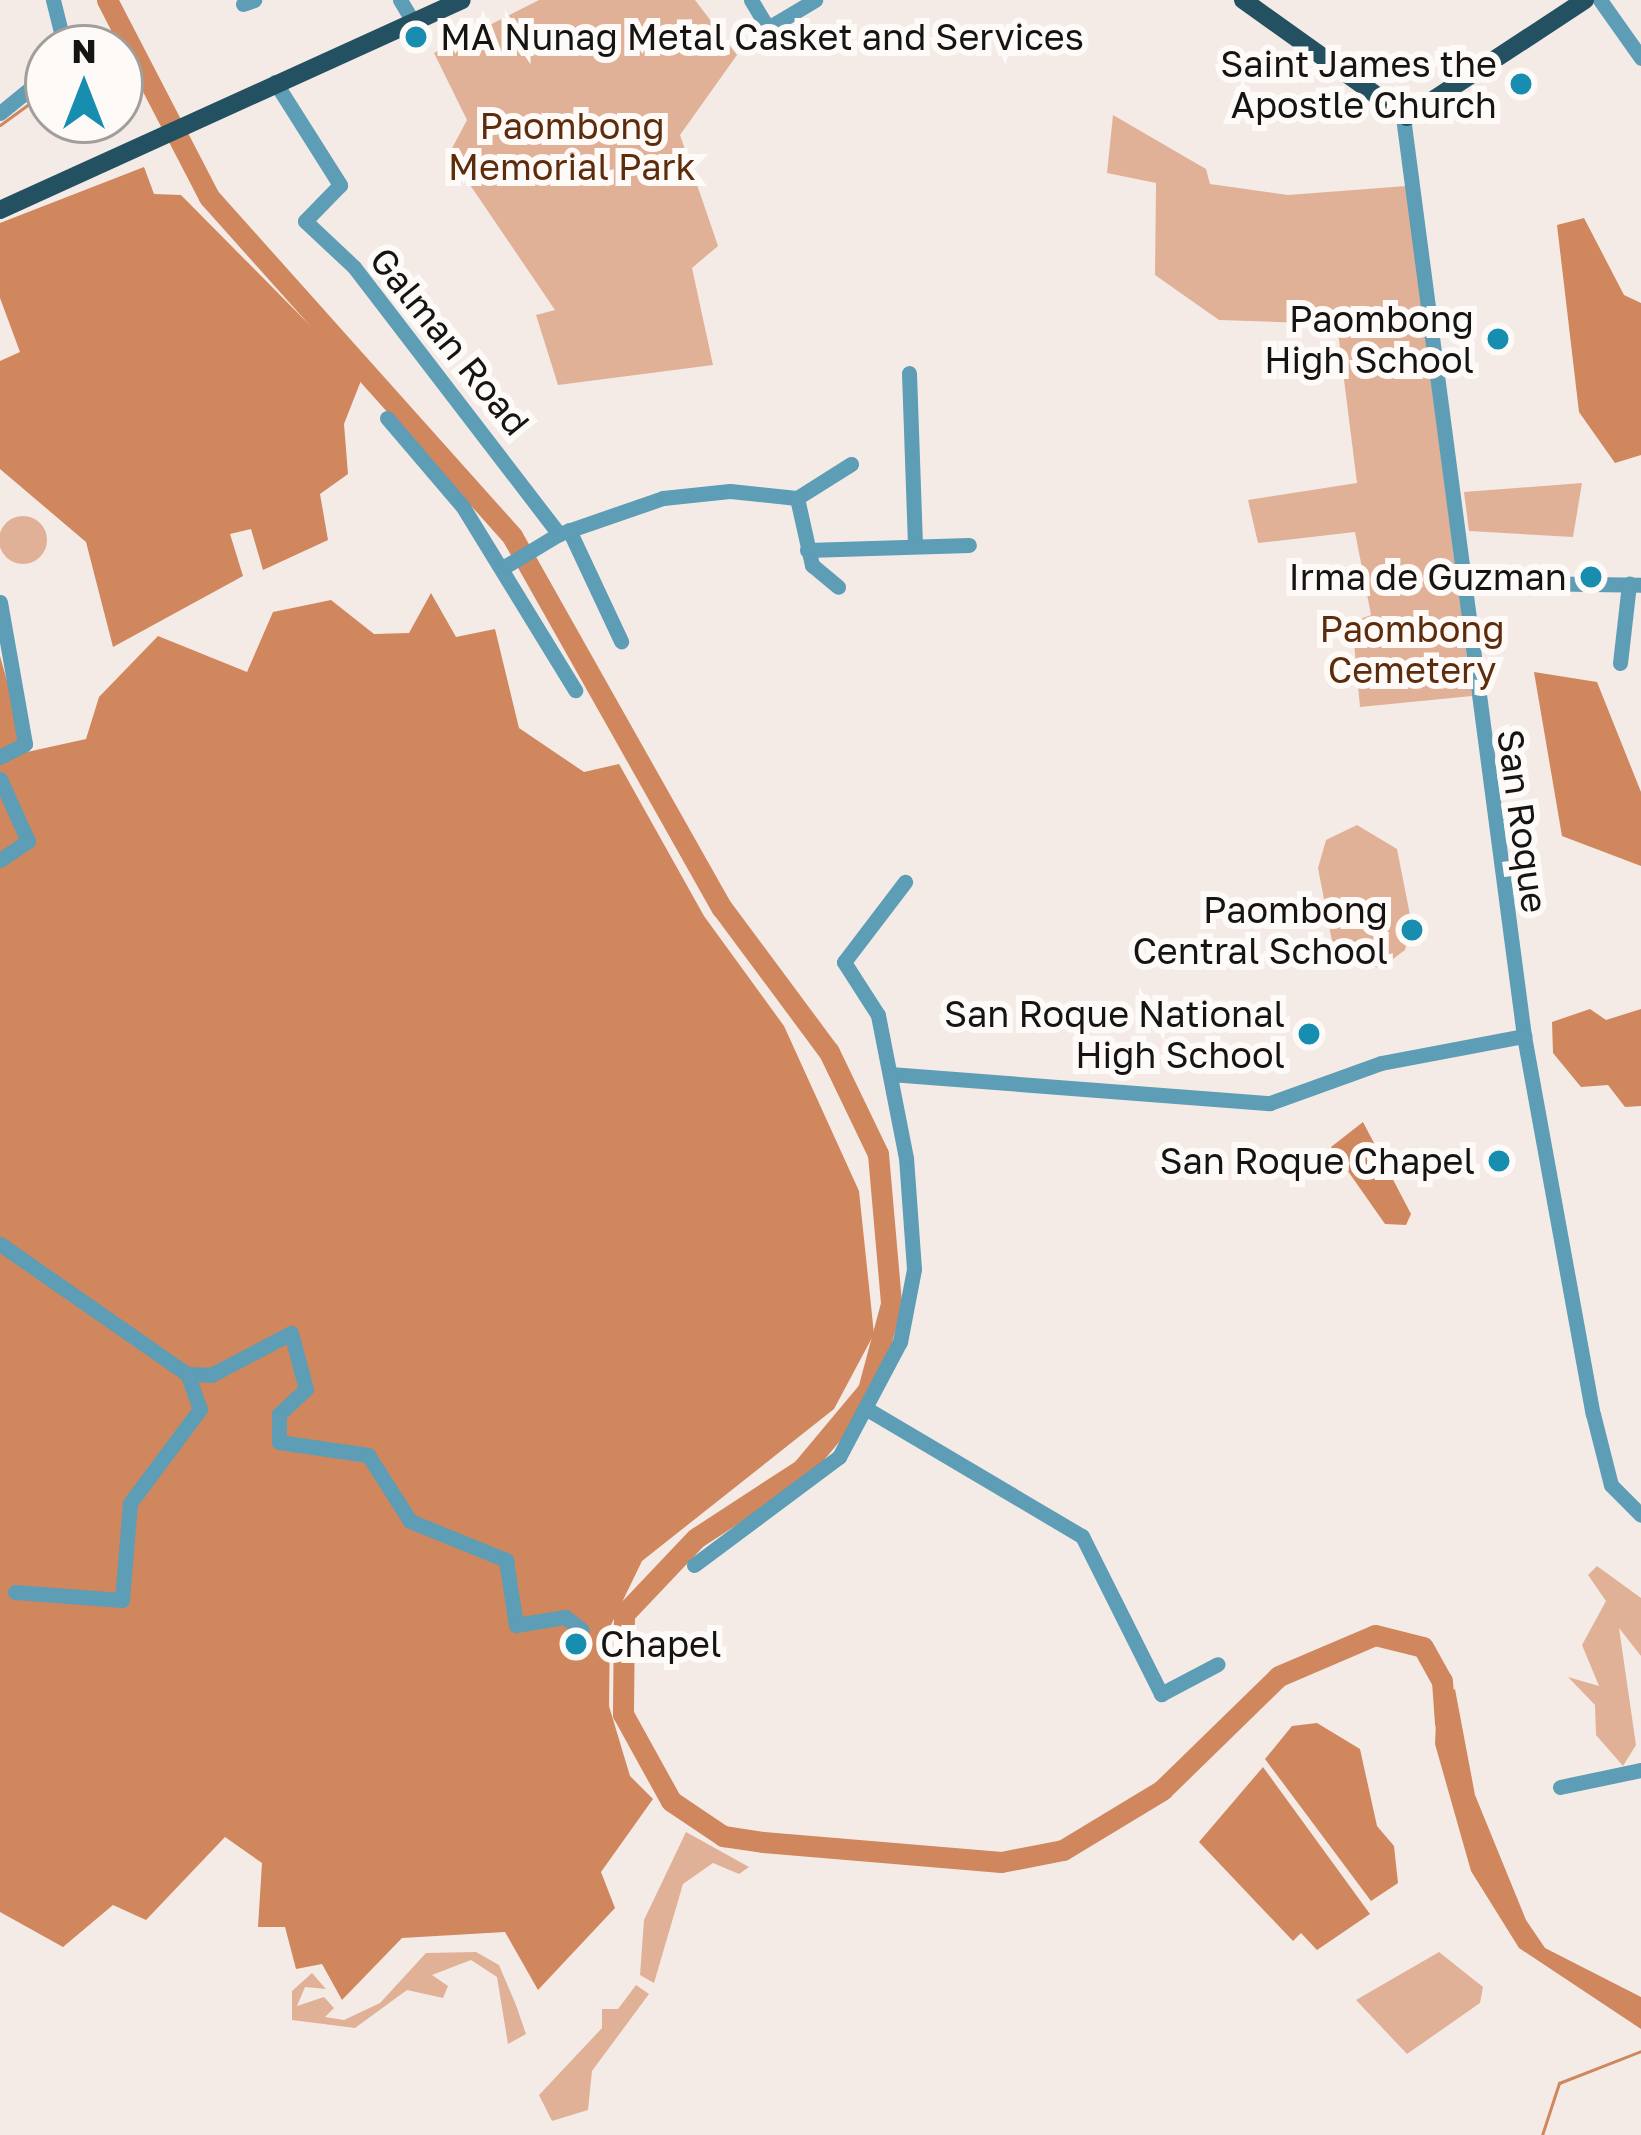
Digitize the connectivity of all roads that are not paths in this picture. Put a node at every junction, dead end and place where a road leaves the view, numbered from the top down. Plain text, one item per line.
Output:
1 (400, 0) edge
2 (461, 0) edge
3 (751, 0) edge
4 (815, 0) edge
5 (1243, 0) edge
6 (1585, 0) edge
7 (1600, 0) edge
8 (412, 20) junction
9 (1641, 58) edge
10 (274, 82) junction
11 (24, 94) edge
12 (0, 113) edge
13 (1403, 117) junction
14 (0, 211) edge
15 (909, 373) dead end
16 (387, 418) dead end
17 (850, 464) dead end
18 (797, 499) junction
19 (564, 532) junction
20 (969, 545) dead end
21 (915, 546) junction
22 (808, 550) junction
23 (510, 564) junction
24 (1460, 582) junction
25 (1635, 585) edge
26 (838, 587) dead end
27 (0, 602) edge
28 (620, 641) dead end
29 (1620, 663) dead end
30 (575, 690) dead end
31 (0, 757) edge
32 (0, 779) edge
33 (0, 860) edge
34 (905, 882) dead end
35 (1524, 1036) junction
36 (890, 1074) junction
37 (0, 1244) edge
38 (187, 1374) junction
39 (872, 1412) junction
40 (1641, 1515) edge
41 (694, 1565) dead end
42 (15, 1592) dead end
43 (582, 1630) dead end
44 (1217, 1664) dead end
45 (1641, 1770) edge
46 (1560, 1787) dead end

1 - 8 street
2 - 8 main road
3 - 4 street
5 - 13 main road
6 - 13 main road
7 - 9 street
8 - 10 main road
10 - 14 main road
10 - 19 street, Galman Road
11 - 12 street
13 - 24 street, San Roque
15 - 21 street
16 - 23 street
17 - 18 street
18 - 19 street
18 - 22 street
19 - 23 street
19 - 28 street
20 - 21 street
21 - 22 street
22 - 26 street
23 - 30 street
24 - 25 street
24 - 35 street, San Roque
25 - 29 street
27 - 31 street
32 - 33 street
34 - 36 street
35 - 36 street
35 - 40 street, San Roque
36 - 39 street
37 - 38 street
38 - 42 street
38 - 43 street
39 - 41 street
39 - 44 street
45 - 46 street

